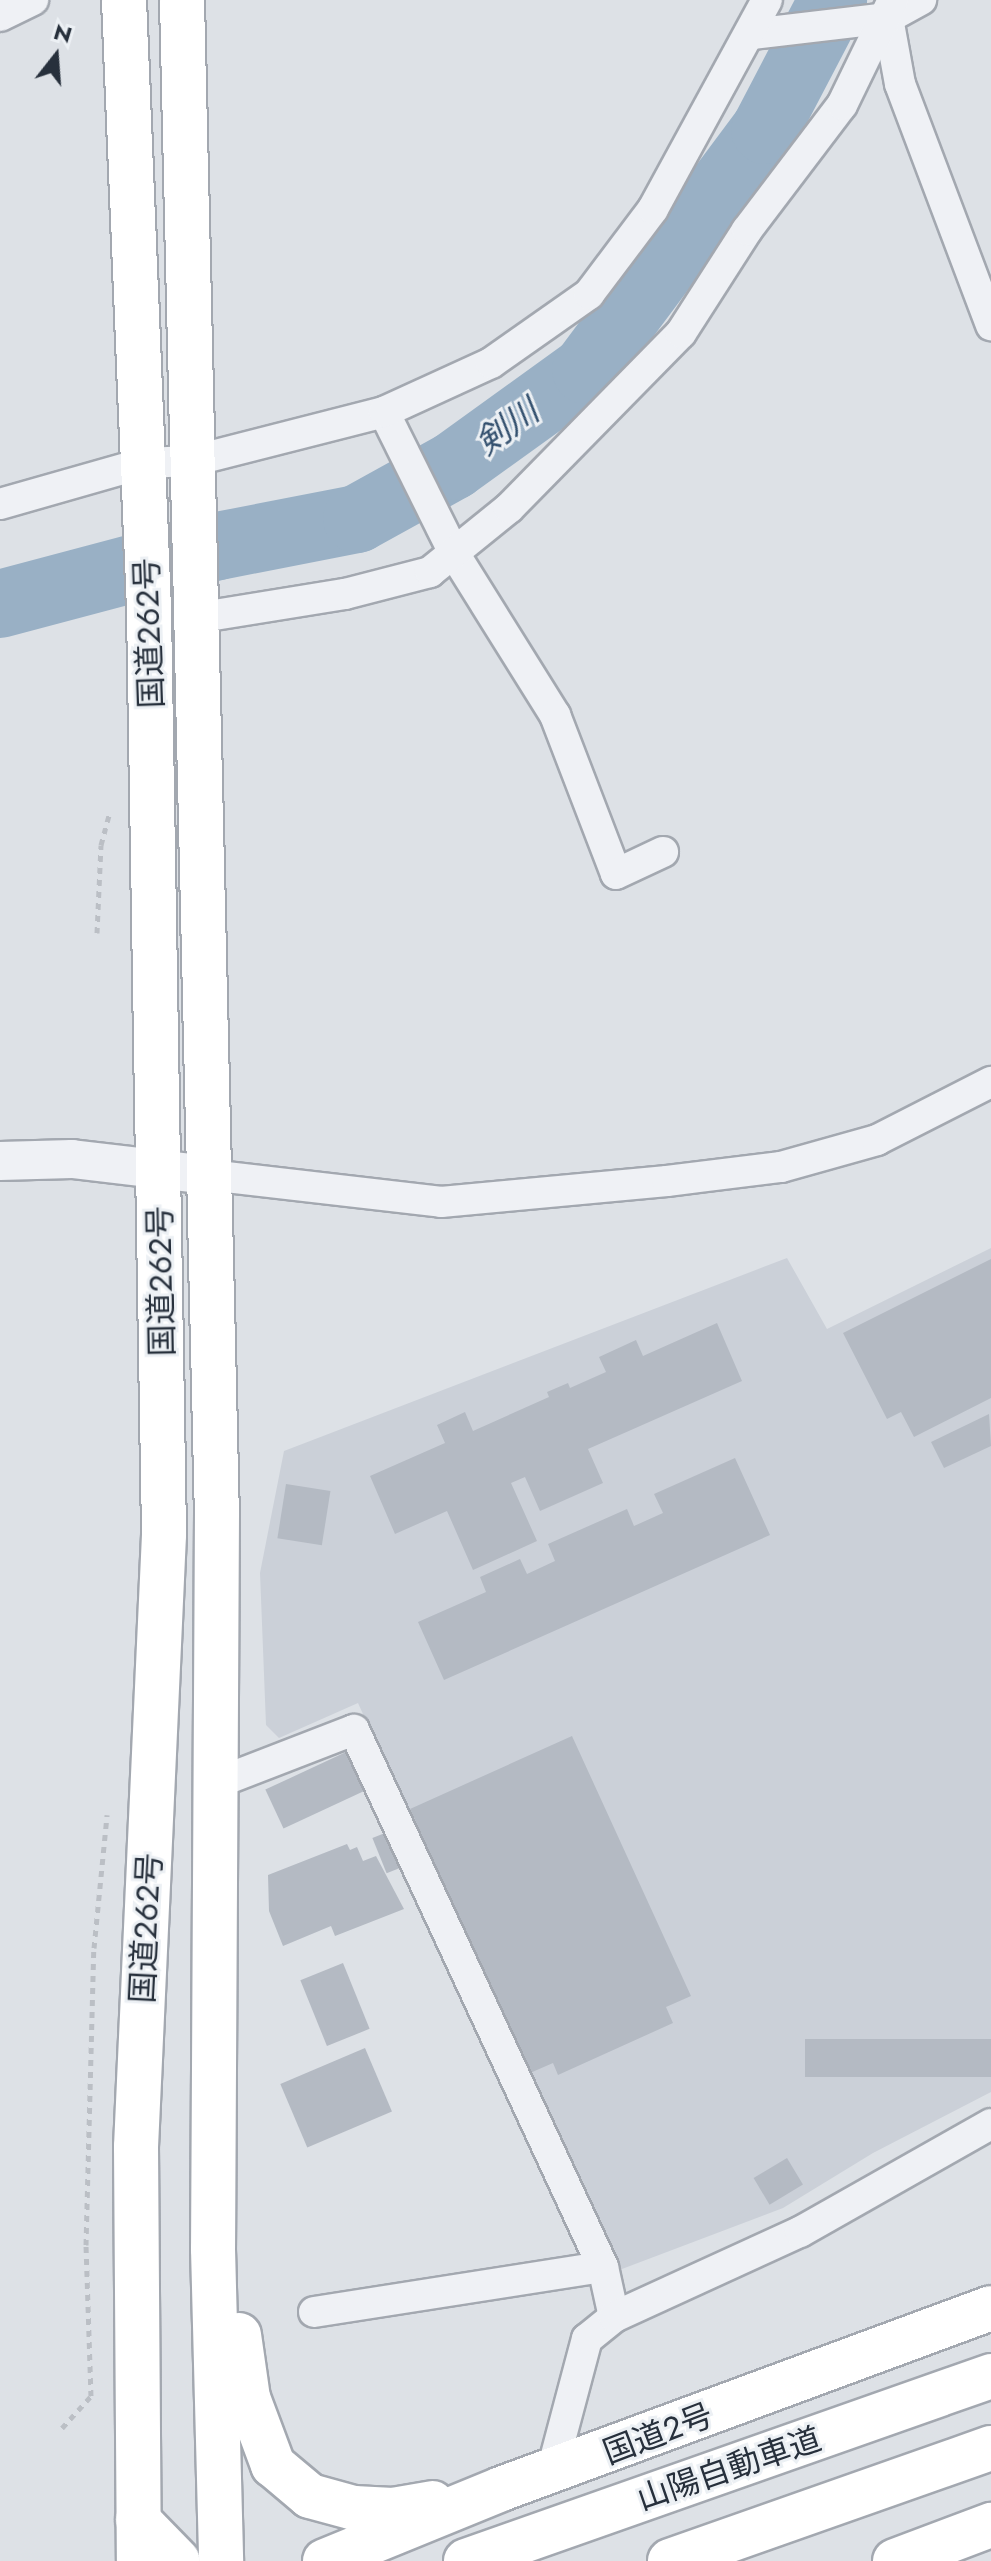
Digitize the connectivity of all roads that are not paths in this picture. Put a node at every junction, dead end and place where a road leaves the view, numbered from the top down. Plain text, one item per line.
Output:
1 (33, 0) edge
2 (124, 0) edge
3 (182, 0) edge
4 (767, 0) edge
5 (921, 0) edge
6 (890, 9) edge
7 (0, 16) edge
8 (761, 32) junction
9 (991, 325) edge
10 (384, 412) junction
11 (192, 471) junction
12 (144, 475) junction
13 (0, 504) edge
14 (455, 555) junction
15 (196, 610) junction
16 (663, 852) dead end
17 (991, 1082) edge
18 (0, 1161) edge
19 (159, 1168) junction
20 (209, 1175) junction
21 (214, 1784) junction
22 (991, 2124) edge
23 (213, 2249) junction
24 (603, 2267) junction
25 (991, 2308) edge
26 (314, 2312) dead end
27 (614, 2317) junction
28 (991, 2376) edge
29 (991, 2448) edge
30 (551, 2474) junction
31 (501, 2489) junction
32 (991, 2525) edge
33 (139, 2540) edge
34 (178, 2561) edge
35 (221, 2561) edge
36 (325, 2561) edge
37 (466, 2561) edge
38 (670, 2561) edge
39 (895, 2561) edge

1 - 7 street
2 - 12 highway, 国道262号
3 - 11 highway, 国道262号
4 - 8 street
5 - 6 street
6 - 8 street
6 - 9 street
6 - 14 street
8 - 10 street
10 - 11 street
10 - 14 street
11 - 12 street
11 - 15 highway, 国道262号
12 - 13 street
12 - 19 highway, 国道262号
14 - 15 street
14 - 16 street
15 - 20 highway, 国道262号
17 - 20 street
18 - 19 street
19 - 20 street
19 - 33 highway, 国道262号
20 - 21 highway, 国道262号
21 - 23 highway, 国道262号
21 - 24 street
22 - 27 street
23 - 31 highway
23 - 35 highway, 国道262号
24 - 26 street
24 - 27 street
25 - 30 highway, 国道2号
27 - 30 street
28 - 37 highway, 山陽自動車道
29 - 38 highway, 山陽自動車道
30 - 31 highway, 国道2号
31 - 36 highway, 国道2号
32 - 39 highway
33 - 34 highway

